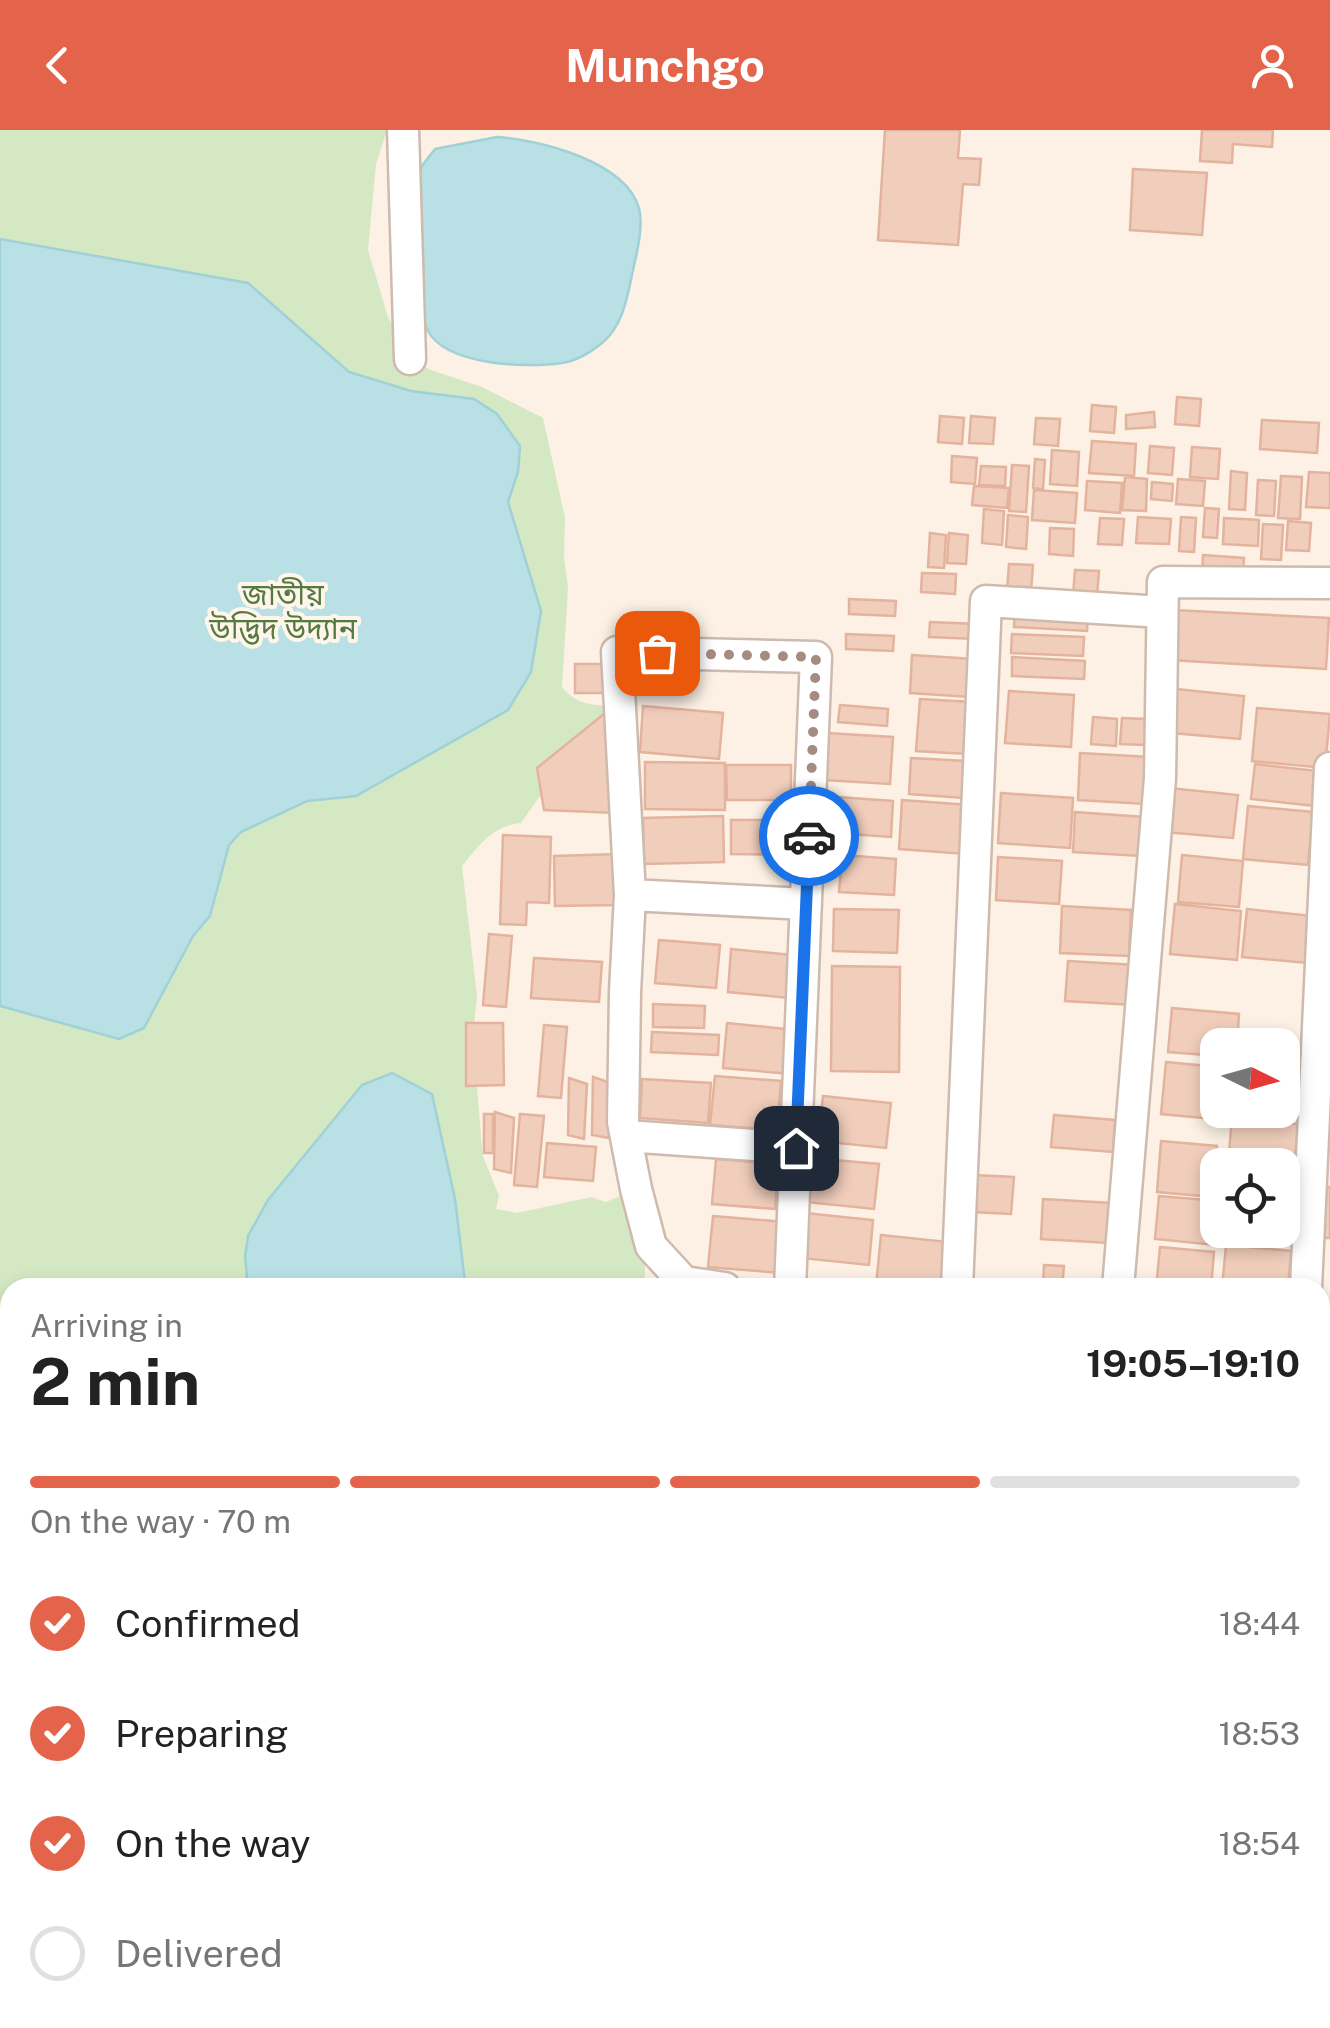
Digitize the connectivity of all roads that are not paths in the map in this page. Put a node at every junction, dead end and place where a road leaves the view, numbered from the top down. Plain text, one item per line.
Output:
1 (403, 130) edge
2 (410, 360) dead end
3 (1330, 584) edge
4 (1162, 612) junction
5 (1330, 768) edge
6 (630, 895) junction
7 (806, 904) junction
8 (626, 1136) junction
9 (796, 1148) junction
10 (680, 1278) edge
11 (790, 1278) edge
12 (957, 1278) edge
13 (1119, 1278) edge
14 (1306, 1278) edge

1 - 2 street
3 - 4 street
4 - 12 street
4 - 13 street
5 - 14 street
6 - 7 street
6 - 7 street
6 - 8 street
7 - 9 street
8 - 9 street
8 - 10 street
9 - 11 street

